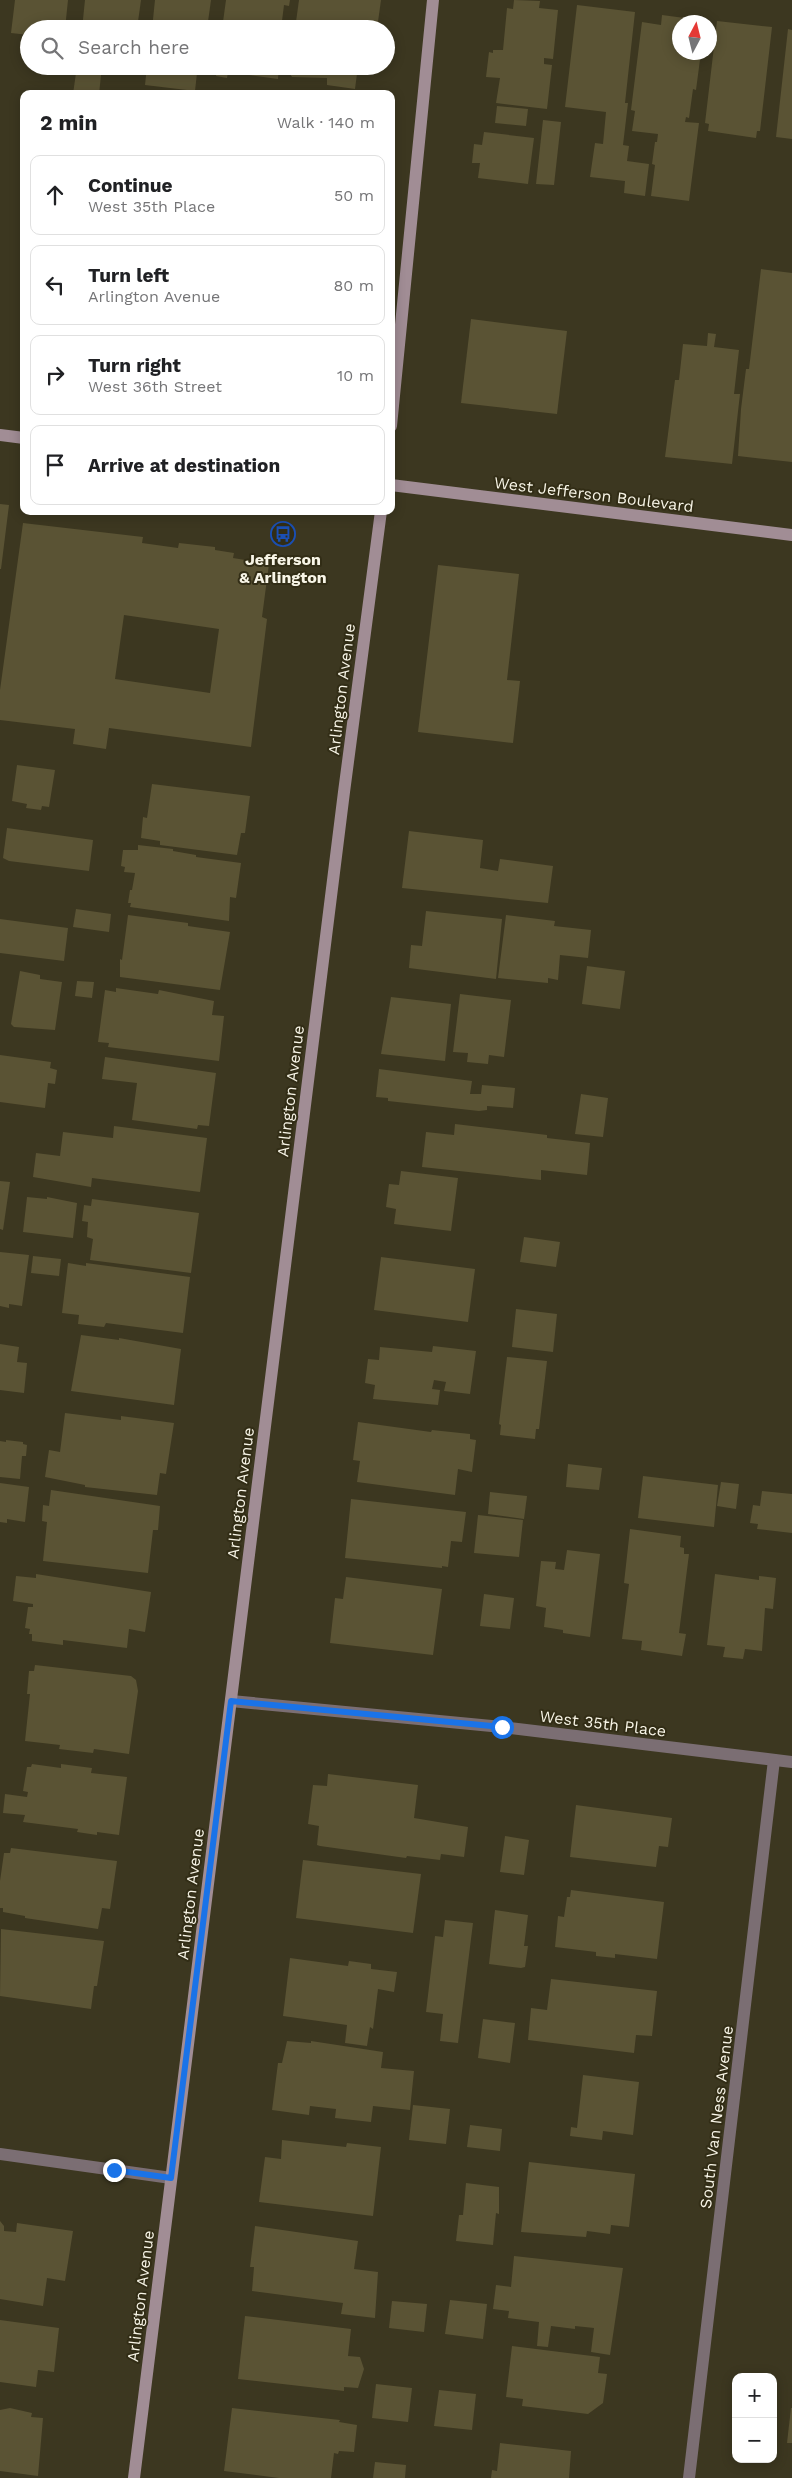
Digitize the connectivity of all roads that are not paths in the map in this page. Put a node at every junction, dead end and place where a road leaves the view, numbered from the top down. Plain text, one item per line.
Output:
1 (433, 0) edge
2 (395, 385) edge
3 (0, 435) edge
4 (20, 438) edge
5 (395, 486) edge
6 (380, 515) edge
7 (792, 536) edge
8 (231, 1701) junction
9 (774, 1760) junction
10 (792, 1762) edge
11 (0, 2154) edge
12 (171, 2178) junction
13 (134, 2478) edge
14 (689, 2478) edge

1 - 2 main road
3 - 4 main road
5 - 7 main road, West Jefferson Boulevard
6 - 8 main road, Arlington Avenue
8 - 9 street, West 35th Place
8 - 12 main road, Arlington Avenue
9 - 10 street, West 35th Place
9 - 14 street, South Van Ness Avenue
11 - 12 street
12 - 13 main road, Arlington Avenue

